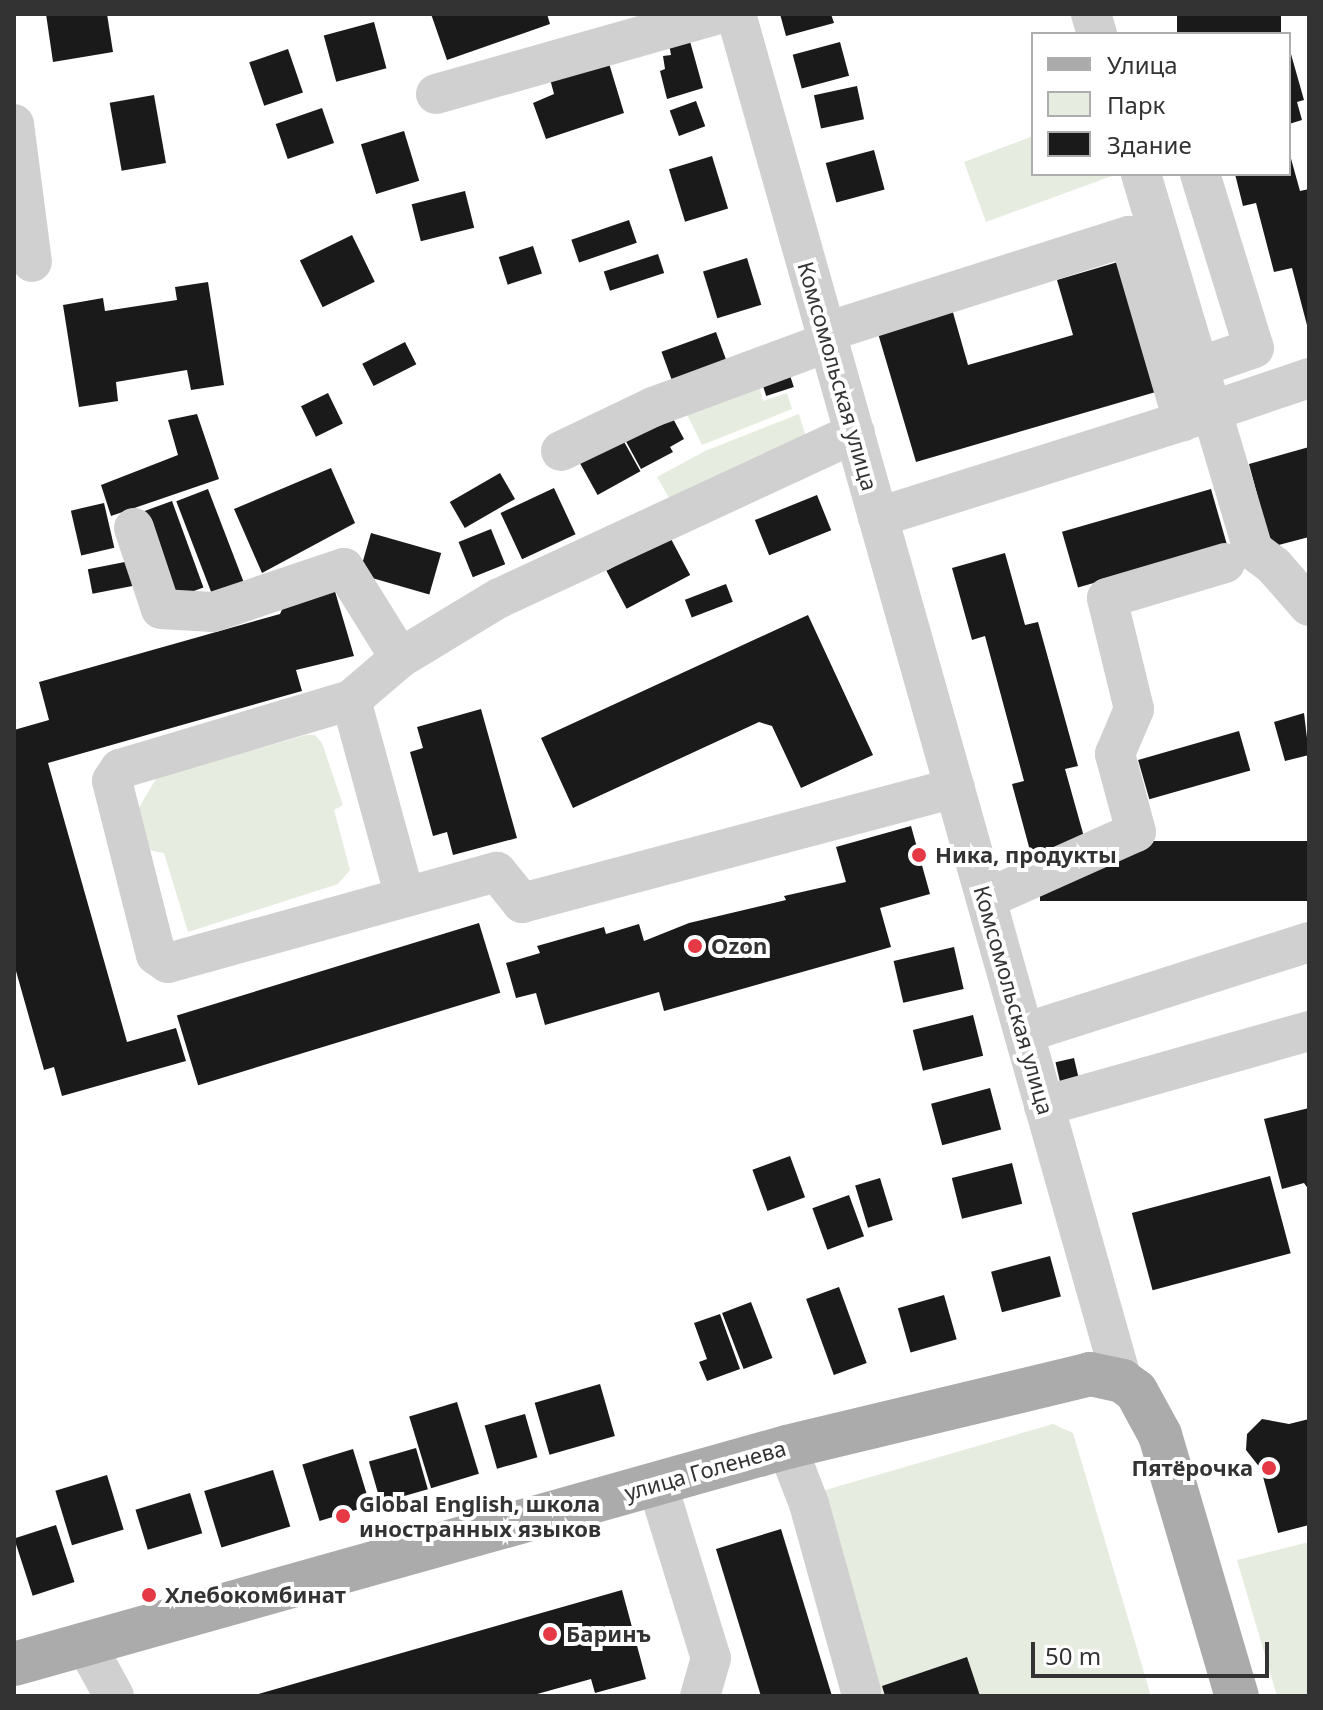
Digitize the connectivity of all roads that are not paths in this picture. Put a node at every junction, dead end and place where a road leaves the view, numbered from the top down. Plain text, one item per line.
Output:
1 (718, 14) edge
2 (736, 14) edge
3 (436, 94) dead end
4 (14, 124) edge
5 (1142, 176) edge
6 (1201, 176) edge
7 (32, 262) dead end
8 (827, 337) junction
9 (1202, 366) junction
10 (1309, 378) edge
11 (1198, 416) junction
12 (855, 433) junction
13 (561, 451) dead end
14 (878, 517) junction
15 (134, 528) dead end
16 (1225, 563) dead end
17 (1309, 606) edge
18 (400, 658) junction
19 (351, 700) junction
20 (955, 788) junction
21 (405, 897) junction
22 (986, 899) junction
23 (1309, 942) edge
24 (1309, 1031) edge
25 (1024, 1033) junction
26 (1044, 1106) junction
27 (1122, 1381) junction
28 (787, 1447) junction
29 (657, 1483) junction
30 (86, 1645) junction
31 (14, 1664) edge
32 (861, 1692) dead end
33 (114, 1696) edge
34 (700, 1696) edge
35 (1237, 1696) edge

1 - 3 street
2 - 8 street, Комсомольская улица
4 - 7 street
5 - 9 street
6 - 9 street
8 - 11 street
8 - 12 street, Комсомольская улица
8 - 13 street
9 - 11 street
10 - 11 street
11 - 14 street
11 - 17 street
12 - 14 street, Комсомольская улица
12 - 18 street
14 - 20 street, Комсомольская улица
15 - 18 street
16 - 22 street
18 - 19 street
19 - 21 street
19 - 21 street
20 - 21 street
20 - 22 street, Комсомольская улица
22 - 25 street, Комсомольская улица
23 - 25 street
24 - 26 street
25 - 26 street, Комсомольская улица
26 - 27 street, Комсомольская улица
27 - 28 main road, улица Голенева
27 - 35 main road, Комсомольская улица
28 - 29 main road, улица Голенева
28 - 32 street
29 - 30 main road, улица Голенева
29 - 34 street
30 - 31 main road, улица Голенева
30 - 33 street

